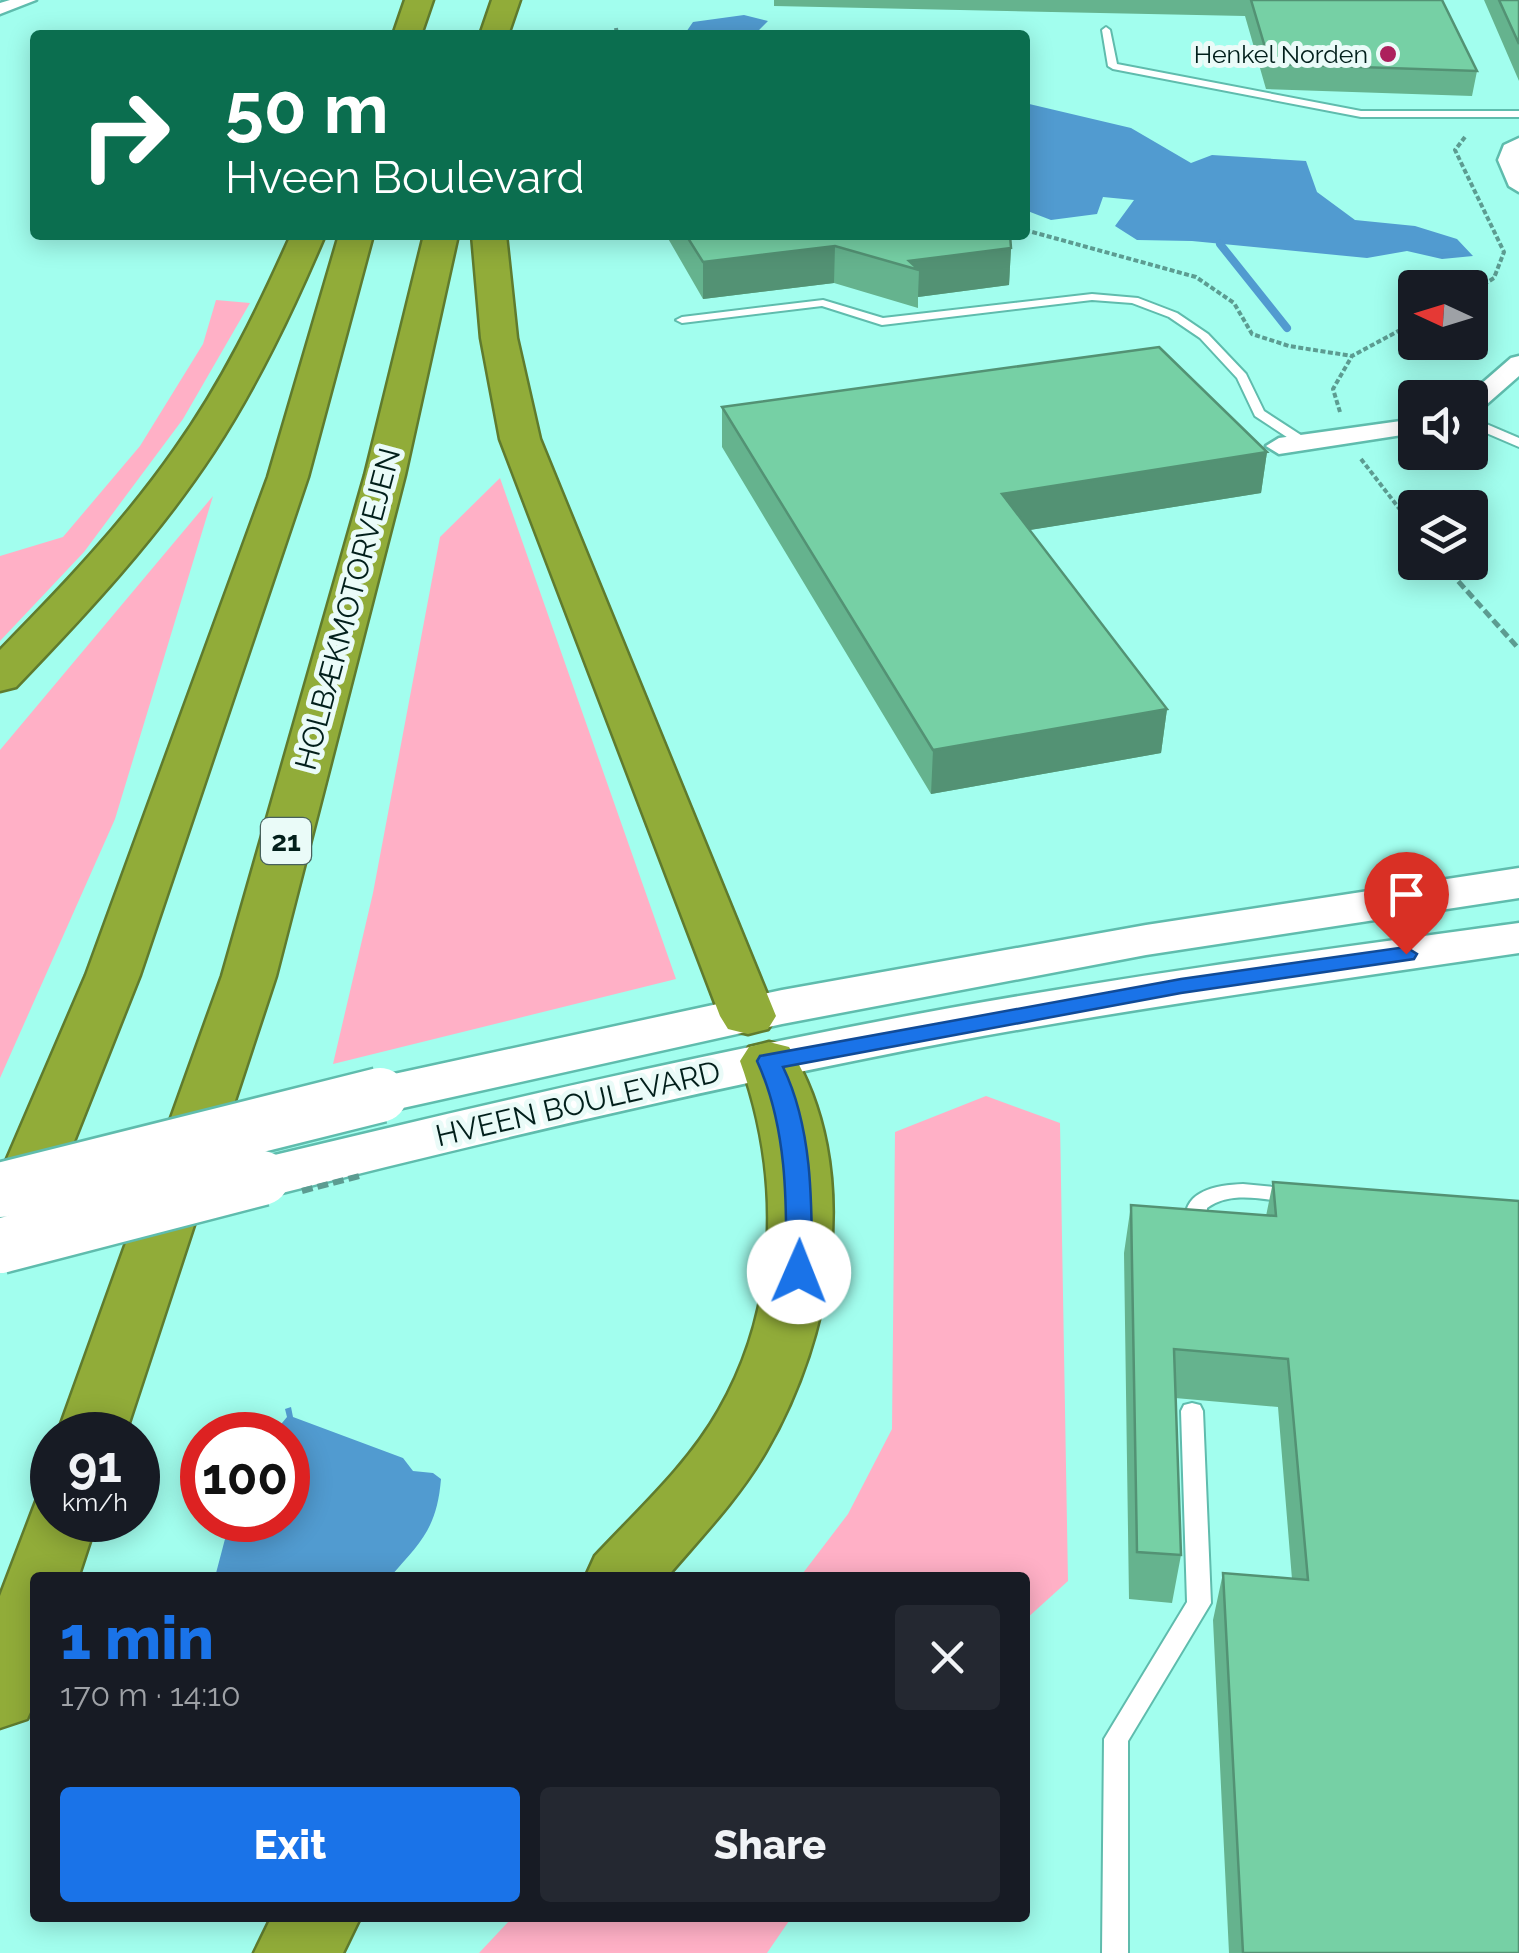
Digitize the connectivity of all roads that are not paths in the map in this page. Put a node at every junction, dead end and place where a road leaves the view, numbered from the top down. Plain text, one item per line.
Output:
1 (27, 0) edge
2 (419, 0) edge
3 (0, 9) edge
4 (409, 30) edge
5 (1106, 30) dead end
6 (1519, 114) edge
7 (1519, 144) edge
8 (1519, 186) edge
9 (306, 240) edge
10 (355, 240) edge
11 (440, 240) edge
12 (489, 240) edge
13 (682, 320) dead end
14 (1519, 364) edge
15 (1488, 391) edge
16 (1398, 428) edge
17 (1488, 429) edge
18 (1519, 443) edge
19 (1291, 444) joint
20 (0, 677) edge
21 (1519, 882) edge
22 (1519, 938) edge
23 (758, 1039) junction
24 (0, 1190) edge
25 (1324, 1198) edge
26 (0, 1247) edge
27 (1196, 1247) edge
28 (99, 1412) edge
29 (1192, 1412) dead end
30 (54, 1542) edge
31 (44, 1572) edge
32 (626, 1572) edge
33 (30, 1612) edge
34 (0, 1695) edge
35 (316, 1922) edge
36 (295, 1953) edge
37 (1115, 1953) edge

1 - 3 street
2 - 4 highway
5 - 6 lane
7 - 8 street
9 - 20 highway
10 - 26 highway
11 - 28 highway, HOLBÆKMOTORVEJEN / 21
12 - 23 highway
13 - 19 lane
14 - 15 street
16 - 19 street
17 - 18 lane
21 - 23 street, HVEEN BOULEVARD
22 - 23 street, HVEEN BOULEVARD
23 - 24 street, HVEEN BOULEVARD, bridge
23 - 26 street, HVEEN BOULEVARD, bridge
23 - 32 highway
25 - 27 lane
29 - 37 lane
30 - 31 highway
33 - 34 highway
35 - 36 highway

